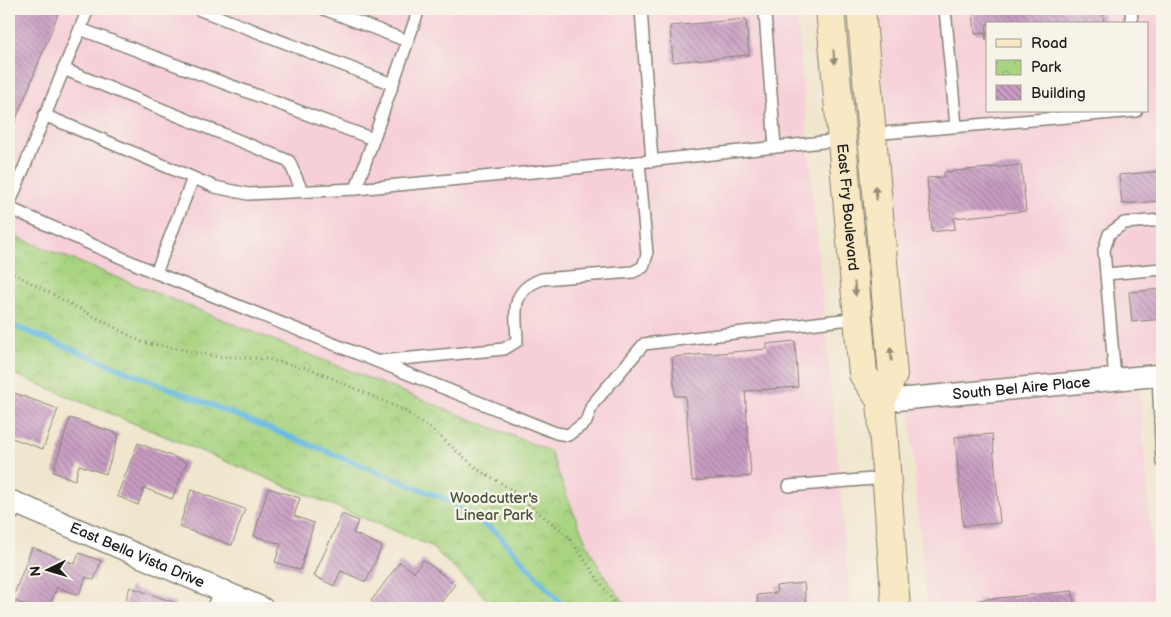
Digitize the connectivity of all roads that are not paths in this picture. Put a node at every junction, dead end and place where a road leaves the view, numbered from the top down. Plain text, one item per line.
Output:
1 (88, 9) edge
2 (198, 9) edge
3 (324, 9) edge
4 (419, 9) edge
5 (641, 9) edge
6 (762, 9) edge
7 (830, 9) edge
8 (861, 9) edge
9 (945, 9) edge
10 (1131, 9) edge
11 (1132, 22) edge
12 (80, 29) junction
13 (407, 41) junction
14 (63, 69) junction
15 (392, 84) junction
16 (1124, 112) edge
17 (44, 115) junction
18 (956, 126) junction
19 (872, 134) junction
20 (373, 138) junction
21 (841, 140) junction
22 (776, 147) junction
23 (652, 161) junction
24 (639, 162) junction
25 (193, 178) junction
26 (356, 189) junction
27 (302, 191) junction
28 (9, 207) edge
29 (1162, 220) edge
30 (1162, 269) edge
31 (156, 273) junction
32 (1106, 274) junction
33 (858, 318) junction
34 (380, 362) junction
35 (1160, 375) edge
36 (1115, 379) junction
37 (881, 401) junction
38 (1162, 462) edge
39 (885, 478) junction
40 (789, 486) dead end
41 (11, 506) edge
42 (221, 600) edge
43 (262, 608) edge
44 (896, 608) edge

1 - 12 lane
2 - 15 lane
3 - 13 lane
4 - 13 lane
5 - 23 lane
6 - 22 lane
7 -> 21 main road, East Fry Boulevard
8 - 19 main road, East Fry Boulevard
9 - 18 lane
10 - 11 lane
12 - 14 lane
12 - 20 lane
13 - 15 lane
14 - 17 lane
14 - 27 lane
15 - 20 lane
16 - 18 lane
17 - 25 lane
17 - 28 lane
18 - 19 lane
37 -> 19 main road, East Fry Boulevard
20 - 26 lane
21 - 22 lane
21 -> 33 main road, East Fry Boulevard
22 - 23 lane
23 - 24 lane
24 - 26 lane
24 - 34 lane
25 - 27 lane
25 - 31 lane
26 - 27 lane
28 - 31 lane
29 - 32 lane
30 - 32 lane
31 - 34 lane
32 - 36 lane
33 - 34 lane
33 - 37 main road, East Fry Boulevard
35 - 36 street, South Bel Aire Place
35 - 38 lane
36 - 37 street, South Bel Aire Place
37 - 39 main road, East Fry Boulevard
39 - 40 lane
39 - 44 main road, East Fry Boulevard
41 - 42 street, East Bella Vista Drive
42 - 43 street, East Bella Vista Drive

